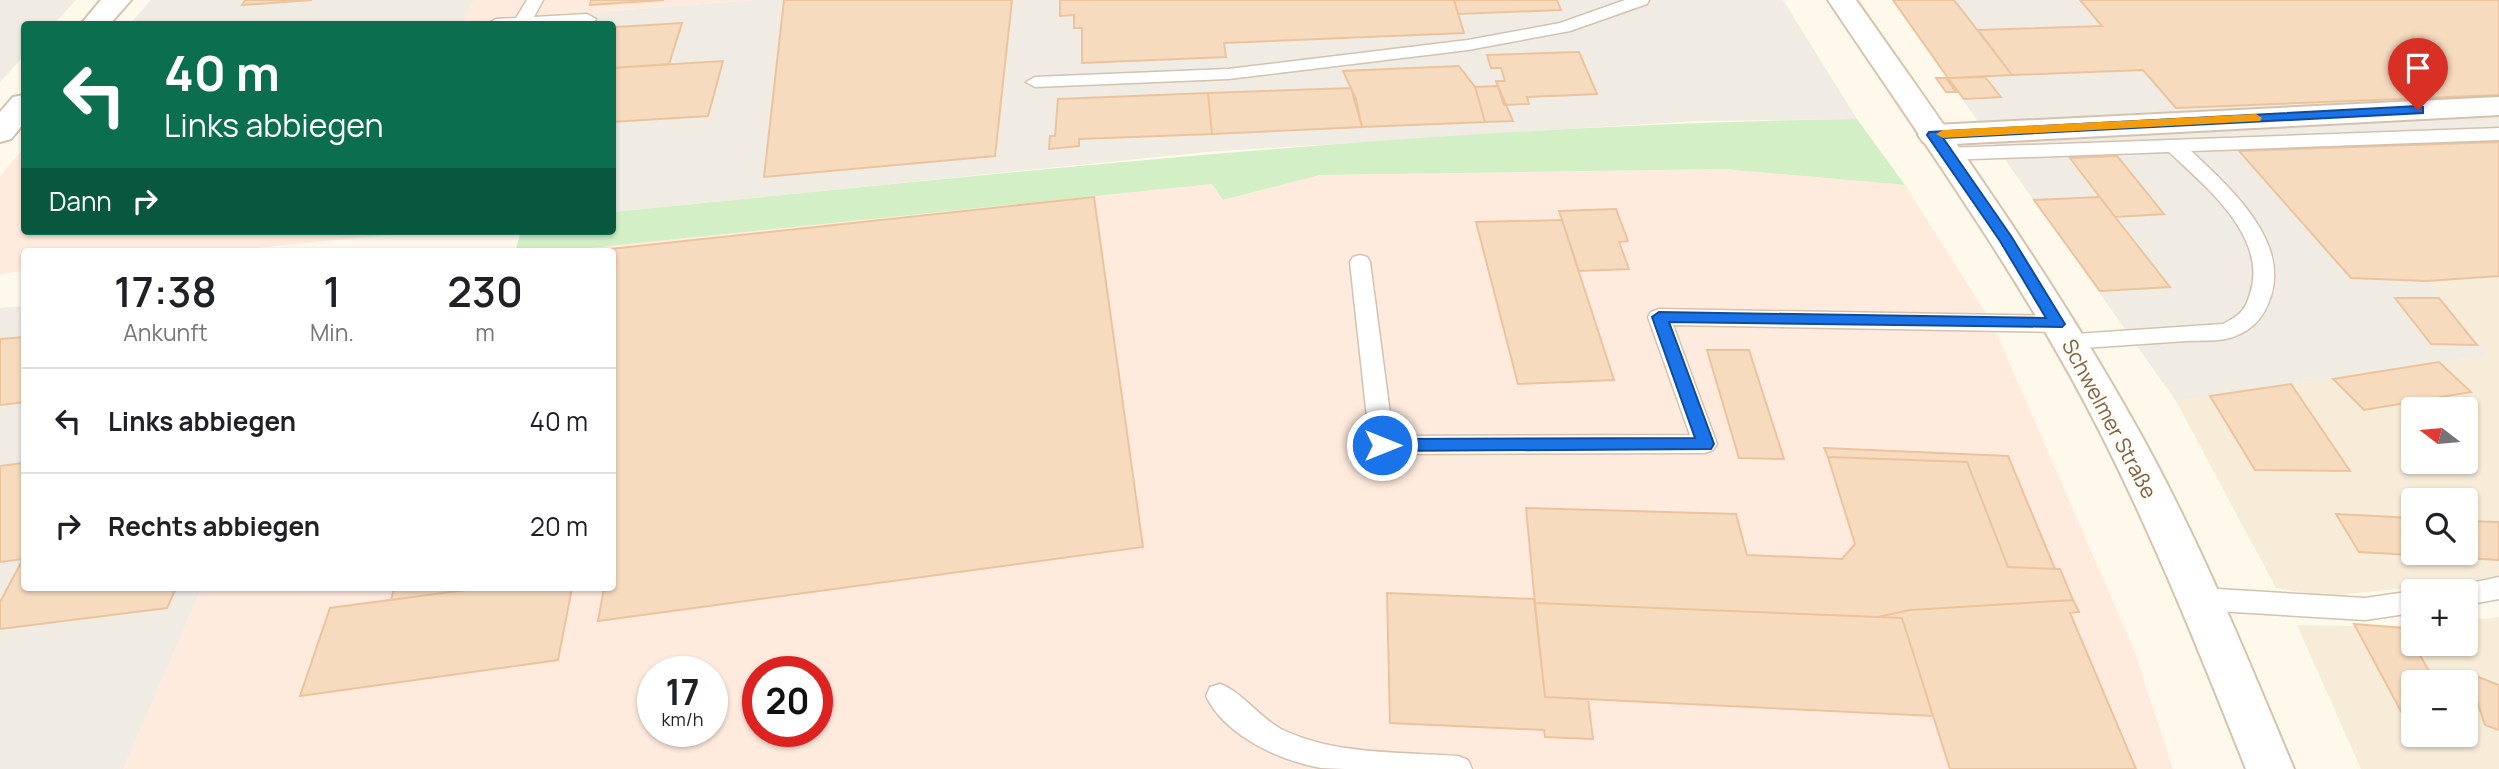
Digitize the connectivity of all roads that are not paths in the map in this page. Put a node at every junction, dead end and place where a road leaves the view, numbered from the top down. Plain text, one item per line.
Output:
1 (117, 0) edge
2 (535, 0) edge
3 (1641, 0) edge
4 (1842, 0) edge
5 (1598, 7) edge
6 (587, 19) dead end
7 (98, 21) edge
8 (523, 21) edge
9 (554, 21) edge
10 (1035, 82) dead end
11 (2499, 106) edge
12 (21, 108) edge
13 (0, 132) edge
14 (2499, 134) edge
15 (1940, 144) junction
16 (2173, 145) junction
17 (1360, 262) dead end
18 (2063, 332) junction
19 (2499, 589) edge
20 (2478, 592) edge
21 (2201, 599) junction
22 (2401, 604) edge
23 (1220, 696) dead end
24 (1458, 769) edge
25 (2270, 769) edge

1 - 7 main road
2 - 8 lane
3 - 5 lane
4 - 15 main road, Schwelmer Straße
5 - 10 lane
6 - 9 lane
11 - 15 main road
12 - 13 main road
14 - 16 lane
15 - 16 lane
15 - 18 main road, Schwelmer Straße
16 - 18 lane
17 - 18 lane
18 - 21 main road, Schwelmer Straße
19 - 20 lane
21 - 22 lane
21 - 25 main road, Schwelmer Straße
23 - 24 lane

